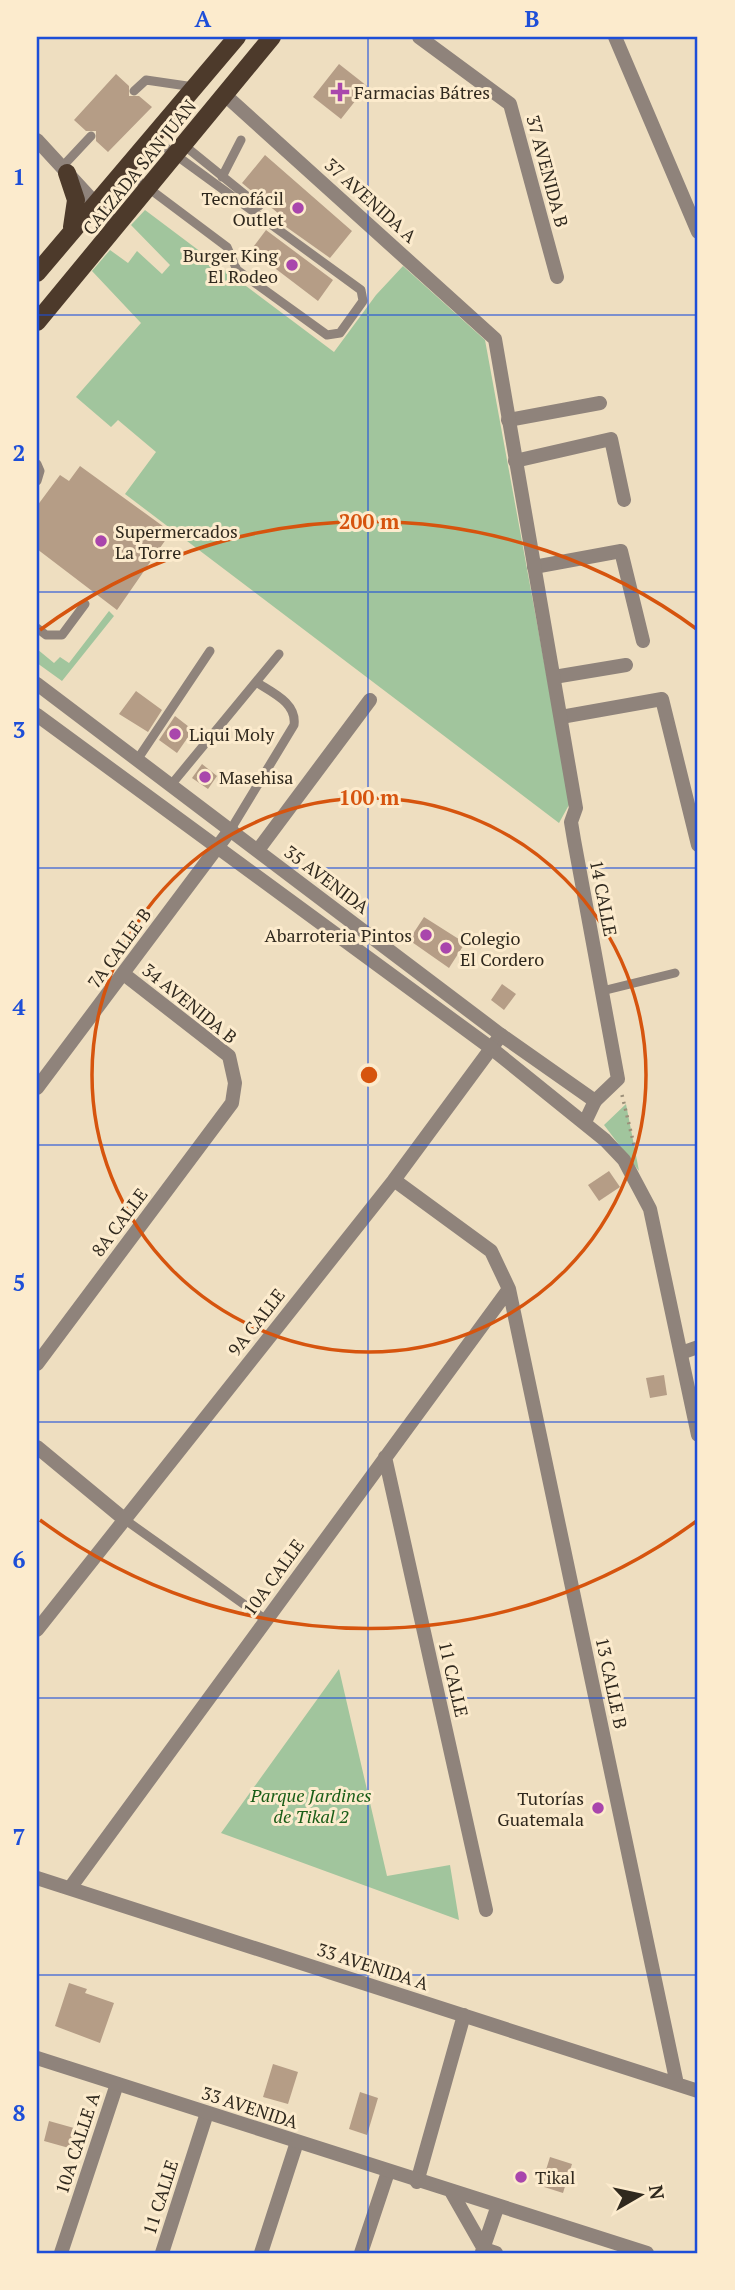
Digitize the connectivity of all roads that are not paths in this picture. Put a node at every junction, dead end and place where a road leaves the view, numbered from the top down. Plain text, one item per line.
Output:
1 (237, 37) edge
2 (272, 37) edge
3 (419, 37) edge
4 (615, 37) edge
5 (194, 87) junction
6 (134, 91) dead end
7 (225, 95) junction
8 (91, 136) dead end
9 (151, 137) junction
10 (37, 140) edge
11 (241, 140) dead end
12 (181, 150) junction
13 (123, 169) junction
14 (64, 170) junction
15 (222, 177) junction
16 (148, 188) junction
17 (94, 202) junction
18 (259, 206) dead end
19 (117, 227) junction
20 (698, 232) edge
21 (69, 236) junction
22 (37, 273) edge
23 (557, 277) dead end
24 (37, 323) edge
25 (492, 334) joint
26 (600, 403) dead end
27 (508, 420) junction
28 (515, 461) junction
29 (37, 464) edge
30 (37, 481) edge
31 (624, 500) dead end
32 (534, 567) junction
33 (85, 604) dead end
34 (37, 628) edge
35 (643, 641) dead end
36 (210, 651) dead end
37 (279, 654) dead end
38 (626, 665) dead end
39 (554, 677) junction
40 (256, 682) junction
41 (37, 684) edge
42 (370, 700) dead end
43 (37, 715) edge
44 (561, 717) junction
45 (137, 760) junction
46 (171, 785) junction
47 (232, 830) junction
48 (698, 845) edge
49 (218, 848) junction
50 (258, 850) junction
51 (675, 973) dead end
52 (125, 975) junction
53 (602, 991) junction
54 (501, 1035) junction
55 (491, 1048) junction
56 (37, 1088) edge
57 (595, 1101) junction
58 (232, 1103) joint
59 (584, 1122) junction
60 (394, 1180) junction
61 (509, 1289) junction
62 (698, 1346) edge
63 (681, 1353) junction
64 (37, 1363) edge
65 (698, 1435) edge
66 (37, 1447) edge
67 (385, 1457) junction
68 (124, 1519) junction
69 (266, 1620) junction
70 (37, 1630) edge
71 (37, 1878) edge
72 (70, 1888) junction
73 (486, 1910) dead end
74 (464, 2015) junction
75 (37, 2058) edge
76 (117, 2084) junction
77 (677, 2084) junction
78 (698, 2091) edge
79 (207, 2113) junction
80 (297, 2142) junction
81 (388, 2172) junction
82 (417, 2182) junction
83 (452, 2193) junction
84 (497, 2207) junction
85 (487, 2252) edge
86 (61, 2253) edge
87 (162, 2253) edge
88 (261, 2253) edge
89 (362, 2253) edge
90 (647, 2253) edge

1 - 5 main road, CALZADA SAN JUAN
2 - 7 main road, CALZADA SAN JUAN
3 - 23 street, 37 AVENIDA B
4 - 20 street
5 - 6 lane
5 - 9 main road, CALZADA SAN JUAN
7 - 12 main road, CALZADA SAN JUAN
7 - 25 street, 37 AVENIDA A
8 - 14 lane
9 - 12 lane
9 - 13 main road, CALZADA SAN JUAN
10 - 14 street
11 - 15 lane
12 - 15 lane
12 - 16 main road, CALZADA SAN JUAN
12 - 16 lane
13 - 16 lane
13 - 17 main road, CALZADA SAN JUAN
14 - 17 street
14 - 21 main road
15 - 18 lane
16 - 19 main road, CALZADA SAN JUAN
17 - 19 street
17 - 21 main road, CALZADA SAN JUAN
19 - 24 main road, CALZADA SAN JUAN
21 - 22 main road, CALZADA SAN JUAN
25 - 27 street, 14 CALLE
26 - 27 street
27 - 28 street, 14 CALLE
28 - 31 street
28 - 32 street, 14 CALLE
29 - 30 lane
32 - 35 street
32 - 39 street, 14 CALLE
33 - 34 lane
36 - 45 lane
37 - 40 lane
38 - 39 street
39 - 44 street, 14 CALLE
40 - 46 lane
40 - 47 lane
41 - 45 street, 35 AVENIDA
42 - 50 street
43 - 49 street
44 - 48 street
44 - 53 street, 14 CALLE
45 - 46 street, 35 AVENIDA
46 - 47 street, 35 AVENIDA
47 - 49 street, 7A CALLE B
47 - 50 street, 35 AVENIDA
49 - 52 street, 7A CALLE B
49 - 55 street
50 - 54 street, 35 AVENIDA
51 - 53 lane
52 - 56 street, 7A CALLE B
52 - 58 street, 34 AVENIDA B
53 - 57 street, 14 CALLE
54 - 55 street, 9A CALLE
54 - 57 street, 35 AVENIDA
55 - 59 street
55 - 60 street, 9A CALLE
57 - 59 street
58 - 64 street, 8A CALLE
59 - 63 street
60 - 61 street, 13 CALLE B
60 - 68 street, 9A CALLE
61 - 67 street, 10A CALLE
61 - 77 street, 13 CALLE B
62 - 63 street
63 - 65 street
66 - 68 street
67 - 69 street, 10A CALLE
67 - 73 street, 11 CALLE
68 - 69 lane
68 - 70 street, 9A CALLE
69 - 72 street, 10A CALLE
71 - 72 street, 33 AVENIDA A
72 - 74 street, 33 AVENIDA A
74 - 77 street, 33 AVENIDA A
74 - 82 street
75 - 76 street, 33 AVENIDA
76 - 79 street, 33 AVENIDA
76 - 86 street, 10A CALLE A
77 - 78 street, 33 AVENIDA A
79 - 80 street, 33 AVENIDA
79 - 87 street, 11 CALLE
80 - 81 street, 33 AVENIDA
80 - 88 street
81 - 82 street, 33 AVENIDA
81 - 89 street
82 - 83 street, 33 AVENIDA
83 - 84 street, 33 AVENIDA
83 - 85 street
84 - 85 street
84 - 90 street, 33 AVENIDA

